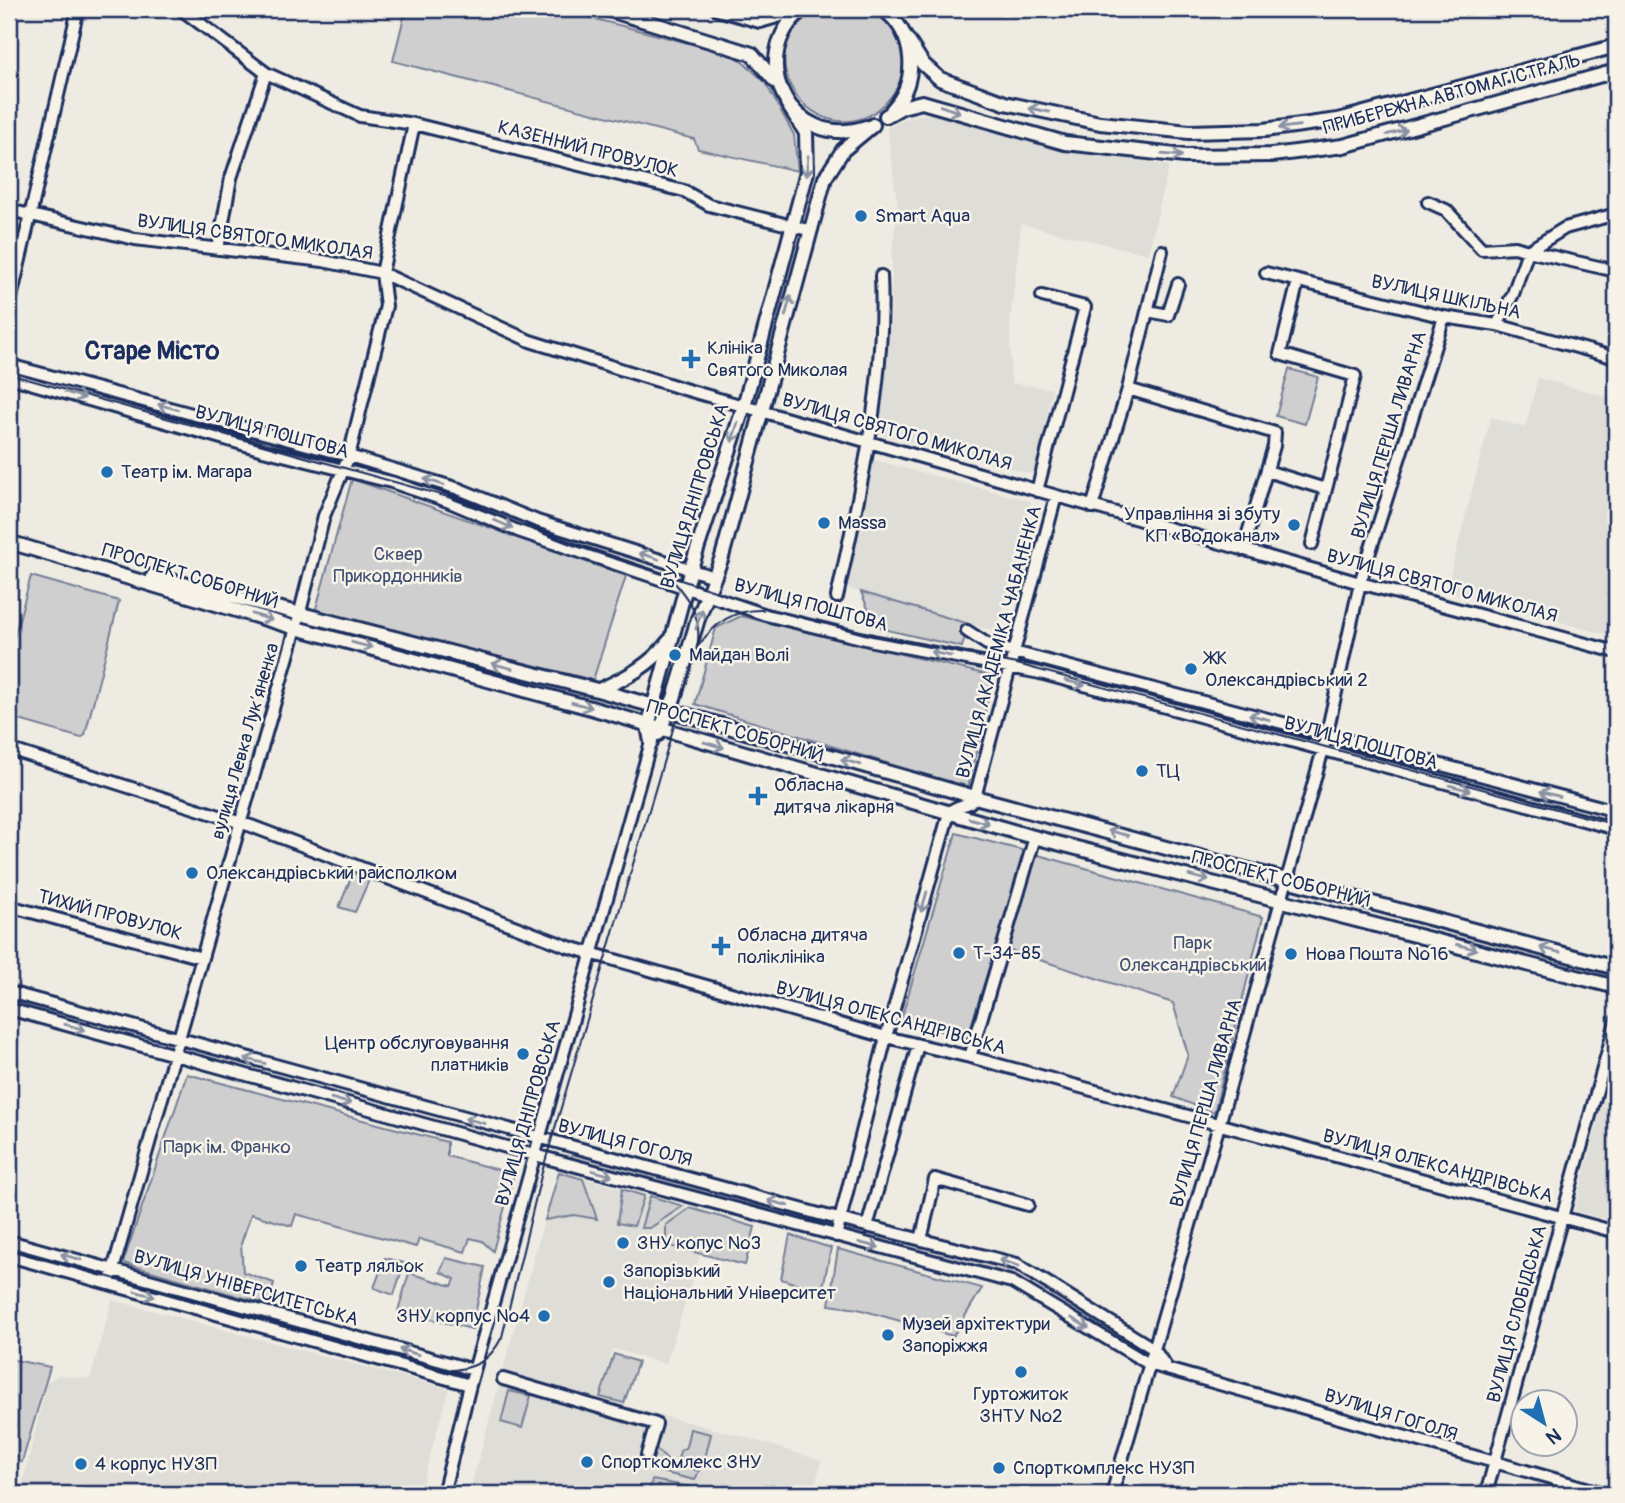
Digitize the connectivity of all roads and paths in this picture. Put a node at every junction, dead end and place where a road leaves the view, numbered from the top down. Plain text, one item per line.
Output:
1 (78, 9) edge
2 (181, 9) edge
3 (606, 9) edge
4 (718, 9) edge
5 (802, 9) edge
6 (883, 9) edge
7 (893, 9) edge
8 (900, 26) junction
9 (907, 39) junction
10 (1616, 46) edge
11 (1616, 71) edge
12 (266, 74) junction
13 (780, 89) junction
14 (788, 103) junction
15 (886, 116) junction
16 (1076, 118) junction
17 (414, 124) junction
18 (1114, 124) junction
19 (873, 125) junction
20 (1065, 143) junction
21 (1107, 149) junction
22 (1428, 202) dead end
23 (9, 210) edge
24 (1616, 214) edge
25 (30, 216) junction
26 (792, 225) junction
27 (808, 230) junction
28 (218, 249) junction
29 (1162, 251) dead end
30 (1528, 251) junction
31 (1616, 271) edge
32 (382, 273) junction
33 (1266, 273) dead end
34 (881, 276) dead end
35 (1298, 281) junction
36 (1178, 284) dead end
37 (1042, 296) dead end
38 (9, 307) edge
39 (1148, 311) junction
40 (1444, 317) junction
41 (1497, 325) junction
42 (1616, 358) edge
43 (9, 365) edge
44 (9, 377) edge
45 (1128, 388) junction
46 (744, 406) junction
47 (760, 410) junction
48 (867, 442) junction
49 (349, 456) junction
50 (343, 470) junction
51 (1267, 471) junction
52 (1325, 488) junction
53 (1037, 491) junction
54 (1056, 496) junction
55 (1092, 507) junction
56 (9, 541) edge
57 (1312, 544) dead end
58 (1243, 550) junction
59 (691, 570) junction
60 (714, 577) junction
61 (1360, 583) junction
62 (687, 587) junction
63 (707, 594) junction
64 (837, 597) dead end
65 (299, 614) junction
66 (296, 628) junction
67 (967, 631) dead end
68 (673, 635) junction
69 (1014, 652) junction
70 (1616, 652) edge
71 (1008, 667) junction
72 (599, 690) junction
73 (654, 706) junction
74 (669, 711) junction
75 (648, 726) junction
76 (662, 730) junction
77 (1326, 735) junction
78 (651, 742) junction
79 (9, 749) edge
80 (1321, 751) junction
81 (975, 797) junction
82 (1616, 811) edge
83 (949, 813) junction
84 (240, 822) junction
85 (1616, 829) edge
86 (1035, 837) junction
87 (1287, 877) junction
88 (1282, 898) junction
89 (9, 906) edge
90 (593, 954) junction
91 (202, 958) junction
92 (1616, 968) edge
93 (1616, 987) edge
94 (9, 992) edge
95 (9, 1009) edge
96 (1616, 1021) edge
97 (886, 1037) junction
98 (179, 1040) junction
99 (918, 1045) junction
100 (175, 1055) junction
101 (970, 1057) junction
102 (1219, 1125) junction
103 (541, 1139) junction
104 (536, 1155) junction
105 (1028, 1205) dead end
106 (1561, 1217) junction
107 (840, 1220) junction
108 (867, 1227) junction
109 (1616, 1232) edge
110 (836, 1236) junction
111 (921, 1240) junction
112 (9, 1241) edge
113 (9, 1256) edge
114 (115, 1270) junction
115 (110, 1284) junction
116 (1154, 1349) junction
117 (1149, 1364) junction
118 (1166, 1367) junction
119 (474, 1370) junction
120 (503, 1379) dead end
121 (470, 1385) junction
122 (647, 1455) dead end
123 (1494, 1464) junction
124 (443, 1494) edge
125 (1112, 1494) edge
126 (1486, 1494) edge
127 (1606, 1494) edge

1 - 25 street
2 - 12 street, КАЗЕННИЙ ПРОВУЛОК
3 - 13 main road
4 - 5 main road, ПРИБЕРЕЖНА АВТОМАГІСТРАЛЬ
5 - 13 main road, ПРИБЕРЕЖНА АВТОМАГІСТРАЛЬ
6 - 8 main road, ПРИБЕРЕЖНА АВТОМАГІСТРАЛЬ
7 - 8 street
8 - 9 main road, ПРИБЕРЕЖНА АВТОМАГІСТРАЛЬ
9 - 15 main road, ПРИБЕРЕЖНА АВТОМАГІСТРАЛЬ
16 -> 9 main road, ПРИБЕРЕЖНА АВТОМАГІСТРАЛЬ
10 -> 18 main road, ПРИБЕРЕЖНА АВТОМАГІСТРАЛЬ
21 -> 11 main road, ПРИБЕРЕЖНА АВТОМАГІСТРАЛЬ
12 - 17 street, КАЗЕННИЙ ПРОВУЛОК
12 - 28 street
13 - 14 main road, ПРИБЕРЕЖНА АВТОМАГІСТРАЛЬ
14 - 19 main road, ПРИБЕРЕЖНА АВТОМАГІСТРАЛЬ
14 -> 26 main road, ВУЛИЦЯ ДНІПРОВСЬКА
15 - 19 main road, ПРИБЕРЕЖНА АВТОМАГІСТРАЛЬ
15 -> 20 main road, ПРИБЕРЕЖНА АВТОМАГІСТРАЛЬ
16 - 18 main road, ПРИБЕРЕЖНА АВТОМАГІСТРАЛЬ
16 - 20 main road
17 - 26 street, КАЗЕННИЙ ПРОВУЛОК
17 - 32 street, вулиця Левка Лукʼяненка
18 - 21 main road
19 - 27 main road, ВУЛИЦЯ ДНІПРОВСЬКА
20 - 21 main road, ПРИБЕРЕЖНА АВТОМАГІСТРАЛЬ
22 - 30 street
23 - 25 street, ВУЛИЦЯ СВЯТОГО МИКОЛАЯ
24 - 30 street
25 - 28 street, ВУЛИЦЯ СВЯТОГО МИКОЛАЯ
25 - 38 street
26 - 27 street, КАЗЕННИЙ ПРОВУЛОК
26 - 46 main road, ВУЛИЦЯ ДНІПРОВСЬКА
47 -> 27 main road, ВУЛИЦЯ ДНІПРОВСЬКА
28 - 32 street, ВУЛИЦЯ СВЯТОГО МИКОЛАЯ
29 - 39 street
30 - 31 street
30 - 41 street
32 - 46 street, ВУЛИЦЯ СВЯТОГО МИКОЛАЯ
32 - 49 street, вулиця Левка Лукʼяненка
33 - 35 street, ВУЛИЦЯ ШКІЛЬНА
34 - 48 street
35 - 40 street, ВУЛИЦЯ ШКІЛЬНА
35 - 52 street
36 - 39 street
37 - 53 street
39 - 45 street
40 - 41 street, ВУЛИЦЯ ШКІЛЬНА
40 - 61 street, ВУЛИЦЯ ПЕРША ЛИВАРНА
41 - 42 street, ВУЛИЦЯ ШКІЛЬНА
49 -> 43 street, ВУЛИЦЯ ПОШТОВА
44 -> 50 street, ВУЛИЦЯ ПОШТОВА
45 - 51 street
45 - 55 street
46 - 47 street, ВУЛИЦЯ СВЯТОГО МИКОЛАЯ
46 -> 59 main road, ВУЛИЦЯ ДНІПРОВСЬКА
47 - 48 street, ВУЛИЦЯ СВЯТОГО МИКОЛАЯ
47 - 60 main road, ВУЛИЦЯ ДНІПРОВСЬКА
48 - 53 street, ВУЛИЦЯ СВЯТОГО МИКОЛАЯ
48 - 64 street
49 - 50 street, вулиця Левка Лукʼяненка
59 -> 49 street, ВУЛИЦЯ ПОШТОВА
50 -> 62 street, ВУЛИЦЯ ПОШТОВА
50 - 65 street, вулиця Левка Лукʼяненка
51 - 52 street
51 - 58 street
52 - 57 street
53 - 54 street, ВУЛИЦЯ СВЯТОГО МИКОЛАЯ
54 - 55 street, ВУЛИЦЯ СВЯТОГО МИКОЛАЯ
54 - 69 street, ВУЛИЦЯ АКАДЕМІКА ЧАБАНЕНКА
55 - 58 street, ВУЛИЦЯ СВЯТОГО МИКОЛАЯ
56 - 65 main road, ПРОСПЕКТ СОБОРНИЙ
56 -> 66 main road, ПРОСПЕКТ СОБОРНИЙ
58 - 61 street, ВУЛИЦЯ СВЯТОГО МИКОЛАЯ
59 - 60 street, ВУЛИЦЯ ПОШТОВА
59 - 62 main road, ВУЛИЦЯ ДНІПРОВСЬКА
60 - 63 main road, ВУЛИЦЯ ДНІПРОВСЬКА
61 - 70 street, ВУЛИЦЯ СВЯТОГО МИКОЛАЯ
61 - 77 street, ВУЛИЦЯ ПЕРША ЛИВАРНА
62 - 63 street, ВУЛИЦЯ ПОШТОВА
62 - 68 main road, ВУЛИЦЯ ДНІПРОВСЬКА
71 -> 63 street, ВУЛИЦЯ ПОШТОВА
74 -> 63 main road, ВУЛИЦЯ ДНІПРОВСЬКА
65 - 66 street, вулиця Левка Лукʼяненка
72 -> 65 main road, ПРОСПЕКТ СОБОРНИЙ
66 -> 75 main road, ПРОСПЕКТ СОБОРНИЙ
66 - 84 street, вулиця Левка Лукʼяненка
67 - 69 street, ВУЛИЦЯ ПОШТОВА
68 - 72 main road
68 - 73 main road, ВУЛИЦЯ ДНІПРОВСЬКА
69 - 71 street, ВУЛИЦЯ АКАДЕМІКА ЧАБАНЕНКА
77 -> 69 street, ВУЛИЦЯ ПОШТОВА
71 -> 80 street, ВУЛИЦЯ ПОШТОВА
71 - 81 street, ВУЛИЦЯ АКАДЕМІКА ЧАБАНЕНКА
72 - 73 main road, ПРОСПЕКТ СОБОРНИЙ
73 - 74 main road, ПРОСПЕКТ СОБОРНИЙ
73 - 75 main road, ВУЛИЦЯ ДНІПРОВСЬКА
74 - 76 main road, ВУЛИЦЯ ДНІПРОВСЬКА
81 -> 74 main road, ПРОСПЕКТ СОБОРНИЙ
75 - 76 main road, ПРОСПЕКТ СОБОРНИЙ
75 - 78 main road, ВУЛИЦЯ ДНІПРОВСЬКА
76 - 78 main road, ВУЛИЦЯ ДНІПРОВСЬКА
76 -> 83 main road, ПРОСПЕКТ СОБОРНИЙ
77 - 80 street, ВУЛИЦЯ ПЕРША ЛИВАРНА
82 -> 77 street, ВУЛИЦЯ ПОШТОВА
78 - 90 street, ВУЛИЦЯ ДНІПРОВСЬКА
79 - 84 street, ВУЛИЦЯ ОЛЕКСАНДРІВСЬКА
80 -> 85 street, ВУЛИЦЯ ПОШТОВА
80 - 87 street, ВУЛИЦЯ ПЕРША ЛИВАРНА
81 - 83 street
87 -> 81 main road, ПРОСПЕКТ СОБОРНИЙ
83 -> 86 main road, ПРОСПЕКТ СОБОРНИЙ
83 -> 97 street
84 - 90 street, ВУЛИЦЯ ОЛЕКСАНДРІВСЬКА
84 - 91 street, вулиця Левка Лукʼяненка
86 -> 88 main road, ПРОСПЕКТ СОБОРНИЙ
86 - 101 street
87 - 88 street, ВУЛИЦЯ ПЕРША ЛИВАРНА
92 -> 87 main road, ПРОСПЕКТ СОБОРНИЙ
88 -> 93 main road, ПРОСПЕКТ СОБОРНИЙ
88 - 102 street, ВУЛИЦЯ ПЕРША ЛИВАРНА
89 - 91 street, ТИХИЙ ПРОВУЛОК
90 - 97 street, ВУЛИЦЯ ОЛЕКСАНДРІВСЬКА
90 - 103 street, ВУЛИЦЯ ДНІПРОВСЬКА
91 - 98 street, вулиця Левка Лукʼяненка
94 - 98 street, ВУЛИЦЯ ГОГОЛЯ
95 -> 100 street, ВУЛИЦЯ ГОГОЛЯ
96 - 106 street, ВУЛИЦЯ СЛОБІДСЬКА
97 - 99 street, ВУЛИЦЯ ОЛЕКСАНДРІВСЬКА
97 - 107 street
98 - 100 street, вулиця Левка Лукʼяненка
103 -> 98 street, ВУЛИЦЯ ГОГОЛЯ
99 - 101 street, ВУЛИЦЯ ОЛЕКСАНДРІВСЬКА
99 - 108 street
100 -> 104 street, ВУЛИЦЯ ГОГОЛЯ
100 - 114 street, вулиця Левка Лукʼяненка
101 - 102 street, ВУЛИЦЯ ОЛЕКСАНДРІВСЬКА
102 - 106 street, ВУЛИЦЯ ОЛЕКСАНДРІВСЬКА
102 - 116 street, ВУЛИЦЯ ПЕРША ЛИВАРНА
103 - 104 street, ВУЛИЦЯ ДНІПРОВСЬКА
107 -> 103 street, ВУЛИЦЯ ГОГОЛЯ
104 -> 110 street, ВУЛИЦЯ ГОГОЛЯ
104 - 119 street, ВУЛИЦЯ ДНІПРОВСЬКА
105 - 111 street
106 - 109 street, ВУЛИЦЯ ОЛЕКСАНДРІВСЬКА
106 - 123 street, ВУЛИЦЯ СЛОБІДСЬКА
107 - 108 street, ВУЛИЦЯ ГОГОЛЯ
107 - 110 street
108 - 111 street, ВУЛИЦЯ ГОГОЛЯ
110 -> 117 street, ВУЛИЦЯ ГОГОЛЯ
116 -> 111 street, ВУЛИЦЯ ГОГОЛЯ
114 -> 112 street, ВУЛИЦЯ УНІВЕРСИТЕТСЬКА
113 - 115 street, ВУЛИЦЯ УНІВЕРСИТЕТСЬКА
114 - 115 street, вулиця Левка Лукʼяненка
119 -> 114 street, ВУЛИЦЯ УНІВЕРСИТЕТСЬКА
115 -> 121 street, ВУЛИЦЯ УНІВЕРСИТЕТСЬКА
116 - 117 street, ВУЛИЦЯ ПЕРША ЛИВАРНА
116 - 118 street, ВУЛИЦЯ ГОГОЛЯ
117 - 118 street, ВУЛИЦЯ ГОГОЛЯ
117 - 125 street, ВУЛИЦЯ ПЕРША ЛИВАРНА
118 - 123 street, ВУЛИЦЯ ГОГОЛЯ
119 - 121 street, ВУЛИЦЯ ДНІПРОВСЬКА
120 - 122 street
121 - 124 street, ВУЛИЦЯ ДНІПРОВСЬКА
123 - 126 street, ВУЛИЦЯ СЛОБІДСЬКА
123 - 127 street, ВУЛИЦЯ ГОГОЛЯ

